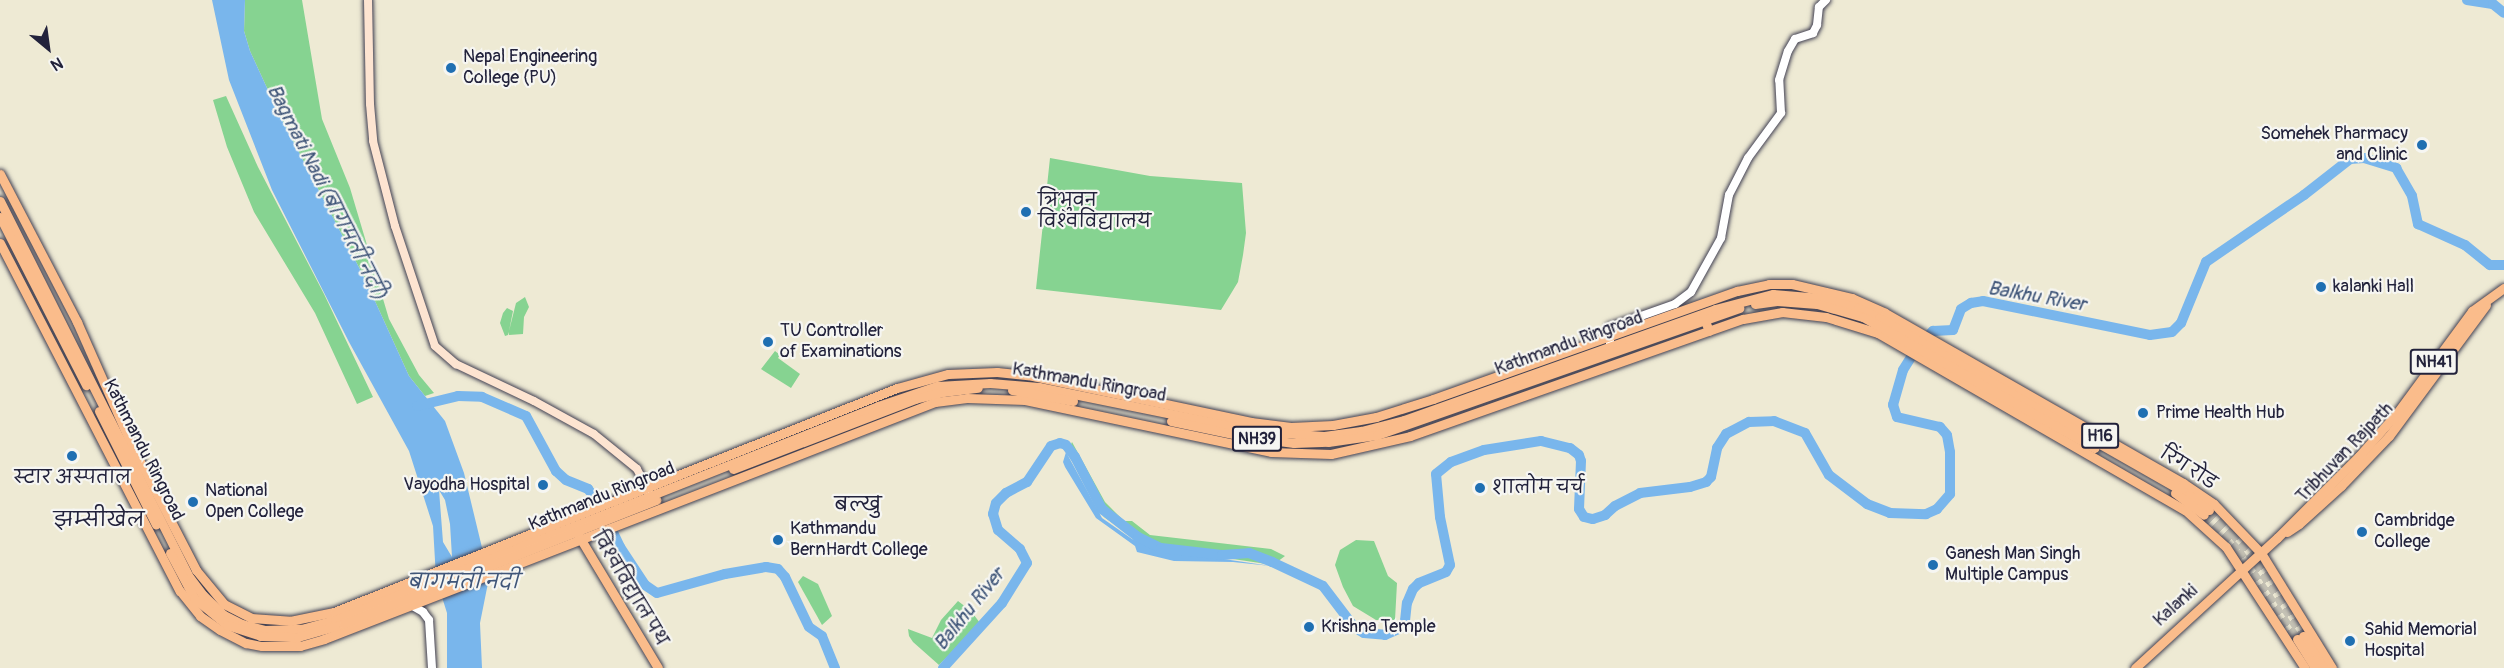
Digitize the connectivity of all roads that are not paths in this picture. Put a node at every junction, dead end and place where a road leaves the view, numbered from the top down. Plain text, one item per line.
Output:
1 (368, 0) edge
2 (1826, 0) edge
3 (0, 174) edge
4 (0, 201) edge
5 (0, 217) edge
6 (0, 243) edge
7 (2504, 288) edge
8 (1704, 317) junction
9 (1709, 331) junction
10 (1897, 332) junction
11 (1610, 343) junction
12 (1951, 363) junction
13 (879, 409) junction
14 (885, 422) junction
15 (128, 446) junction
16 (123, 470) junction
17 (650, 499) junction
18 (634, 506) junction
19 (2207, 513) tunnel mouth
20 (590, 523) junction
21 (576, 532) junction
22 (523, 549) junction
23 (2260, 553) junction
24 (2242, 570) junction
25 (417, 590) junction
26 (411, 605) junction
27 (432, 668) edge
28 (658, 668) edge
29 (2135, 668) edge
30 (2306, 668) edge
31 (2315, 668) edge
32 (2323, 668) edge
33 (2332, 668) edge

1 - 17 main road
2 - 11 street
3 - 15 main road
4 - 15 main road, Kathmandu Ringroad / NH39
5 - 16 main road, Kathmandu Ringroad / NH39
6 - 16 main road
7 - 23 main road, Tribhuvan Rajpath / NH41
8 - 9 main road
8 - 10 main road, Kathmandu Ringroad / NH39
8 - 11 main road, Kathmandu Ringroad / NH39
8 - 13 main road, Kathmandu Ringroad / NH39
9 - 10 main road
9 - 14 main road
10 - 11 main road
10 - 12 main road, Kathmandu Ringroad / NH39
10 - 12 main road
11 - 13 main road, Kathmandu Ringroad / NH39
11 - 17 main road
12 - 19 main road, Kathmandu Ringroad / NH39
12 - 23 main road, रिंग रोड / H16
12 - 24 main road
13 - 14 main road
13 - 17 main road, Kathmandu Ringroad / NH39
14 - 17 main road
15 - 25 main road, Kathmandu Ringroad / NH39
16 - 25 main road, Kathmandu Ringroad / NH39
16 - 26 main road
17 - 18 main road, Kathmandu Ringroad / NH39
17 - 18 main road
18 - 20 main road, Kathmandu Ringroad / NH39
18 - 20 main road
20 - 21 main road, Kathmandu Ringroad / NH39
20 - 21 main road
20 - 22 main road
21 - 22 main road, Kathmandu Ringroad / NH39
21 - 22 main road
21 - 28 main road, विश्वविद्याल पथ
22 - 25 main road, Kathmandu Ringroad / NH39
22 - 25 main road
23 - 24 main road, NH41
23 - 33 main road, रिंग रोड / H16
24 - 29 main road, Kalanki / NH41
24 - 30 main road
25 - 26 main road
26 - 27 street
31 - 32 main road

